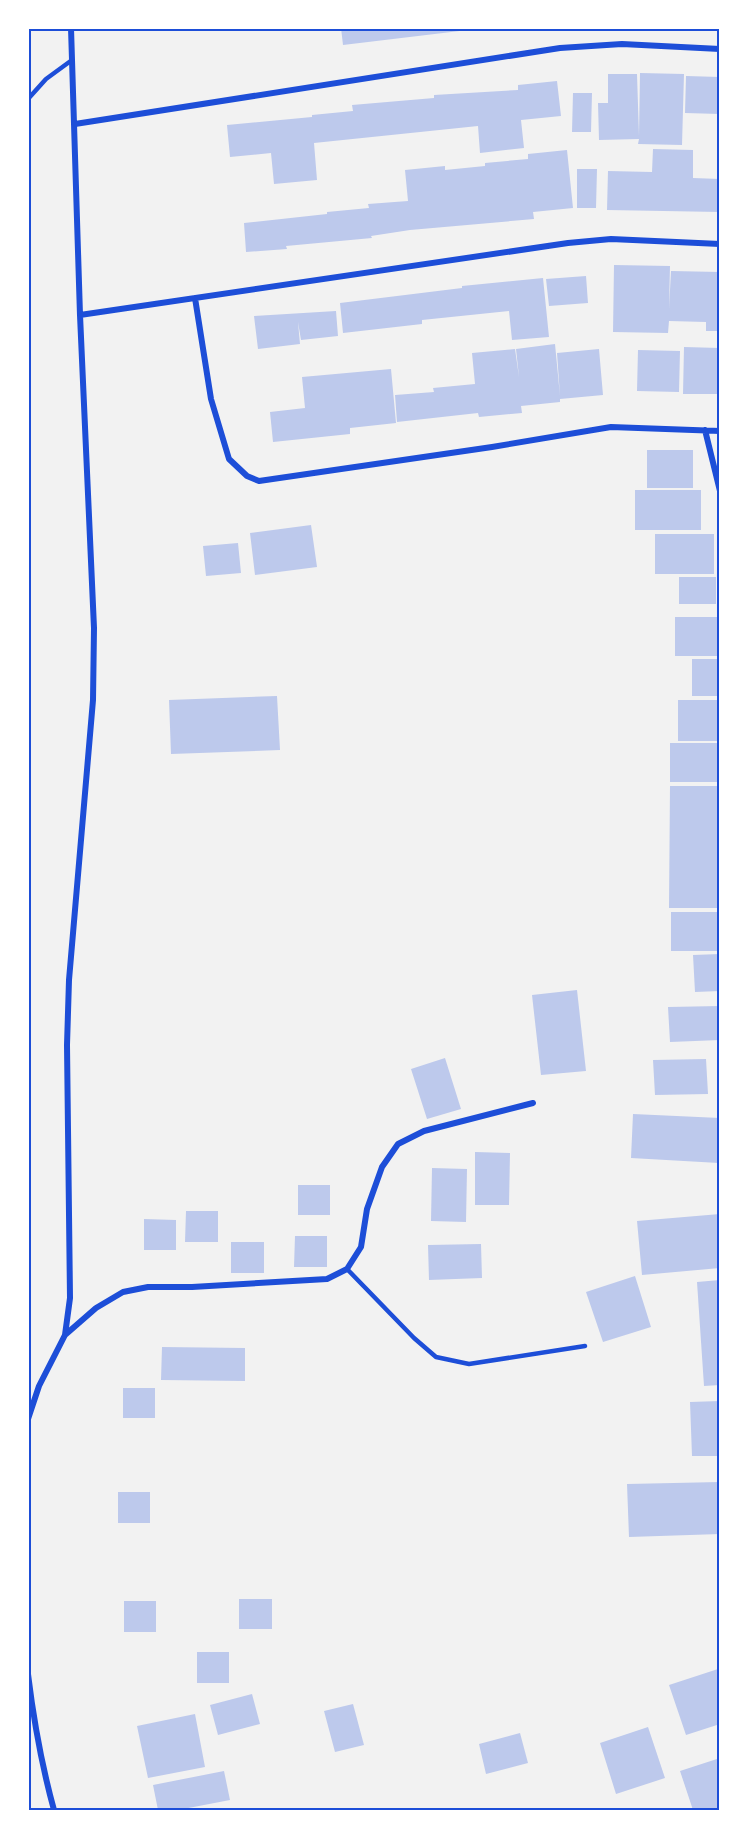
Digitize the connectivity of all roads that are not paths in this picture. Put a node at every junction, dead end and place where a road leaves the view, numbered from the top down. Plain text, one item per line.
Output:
1 (71, 28) edge
2 (720, 49) edge
3 (72, 60) junction
4 (28, 99) edge
5 (75, 123) junction
6 (720, 244) edge
7 (195, 298) junction
8 (80, 315) junction
9 (705, 430) junction
10 (720, 431) edge
11 (720, 491) edge
12 (534, 1103) dead end
13 (347, 1269) junction
14 (65, 1335) junction
15 (585, 1346) dead end
16 (28, 1419) edge
17 (28, 1674) edge
18 (29, 1689) edge
19 (31, 1726) edge
20 (54, 1810) edge

1 - 3 street
2 - 5 street
3 - 4 lane
3 - 5 street
5 - 8 street
6 - 7 street
7 - 8 street
7 - 9 street
8 - 14 street
9 - 10 street
9 - 11 street
12 - 13 street
13 - 14 street
13 - 15 lane
14 - 16 street
17 - 18 street
18 - 19 street
19 - 20 street

